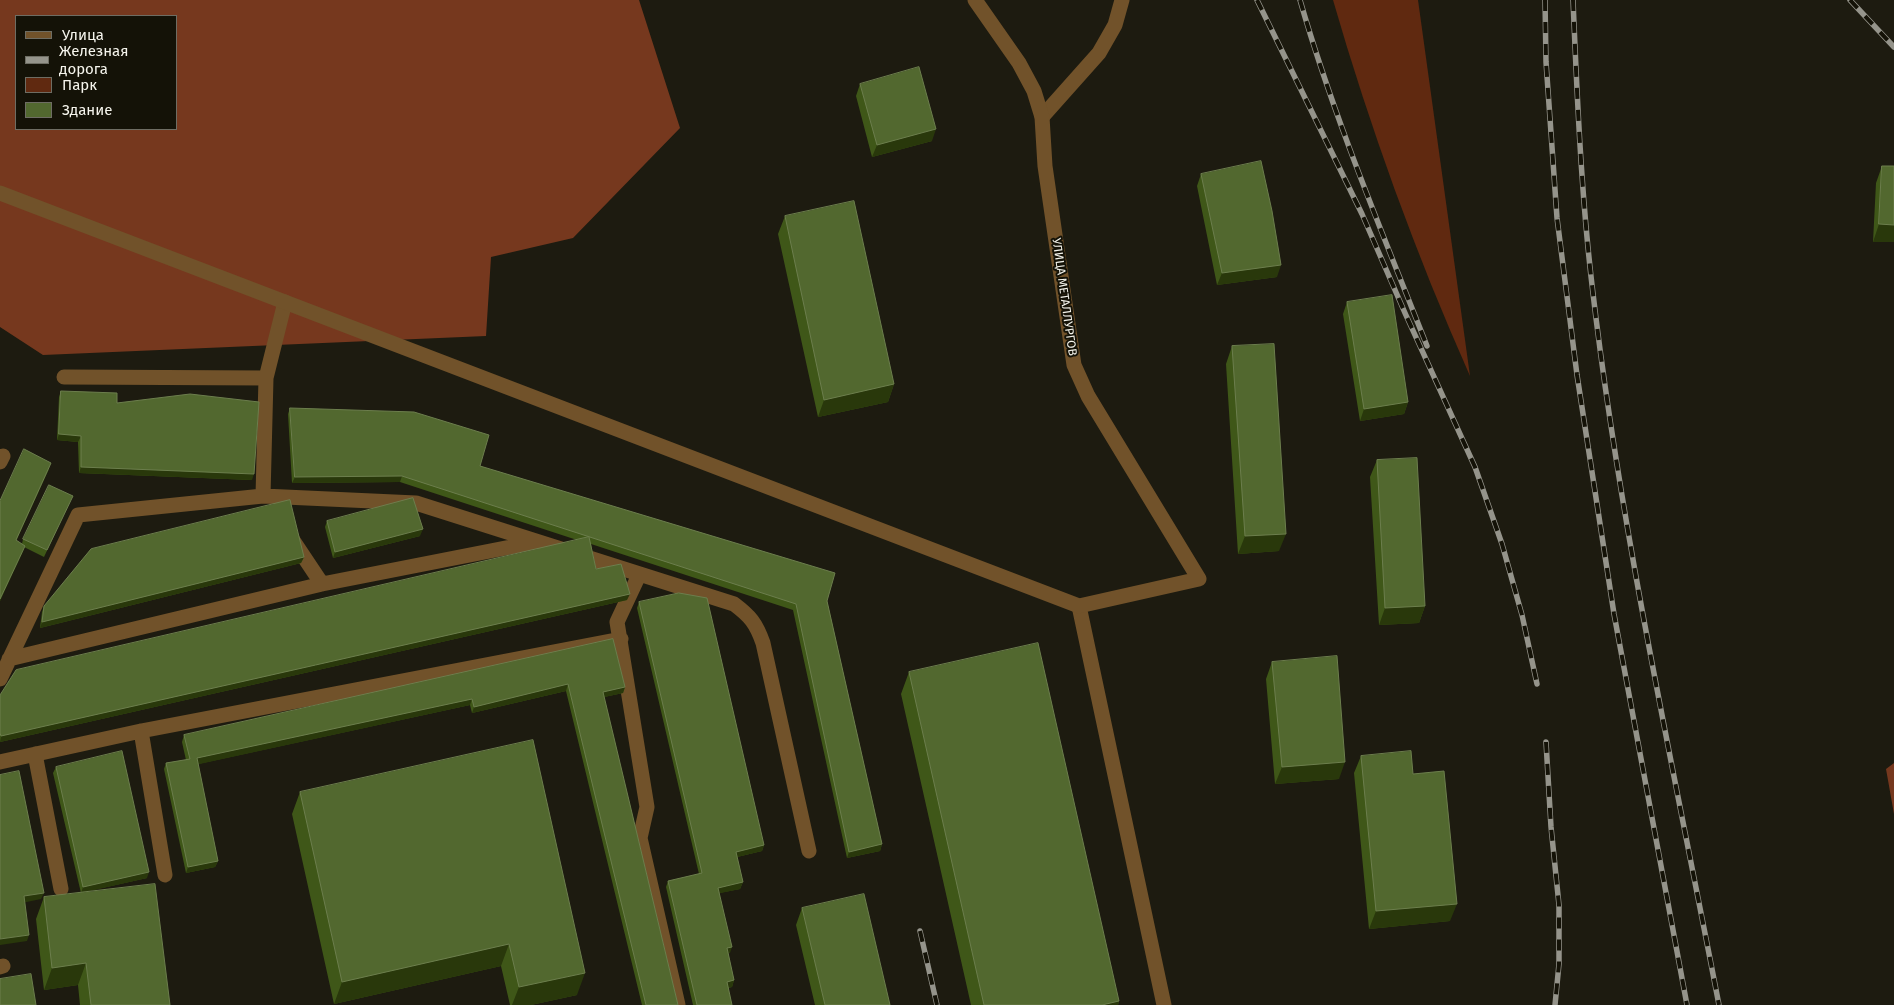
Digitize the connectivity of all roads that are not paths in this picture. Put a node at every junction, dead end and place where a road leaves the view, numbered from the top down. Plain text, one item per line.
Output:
1 (975, 0) edge
2 (1122, 0) edge
3 (1042, 117) junction
4 (0, 193) edge
5 (286, 302) junction
6 (64, 377) dead end
7 (266, 378) junction
8 (263, 496) junction
9 (274, 512) edge
10 (285, 528) edge
11 (538, 542) junction
12 (639, 575) junction
13 (322, 584) junction
14 (1079, 606) junction
15 (621, 639) junction
16 (9, 659) junction
17 (0, 679) edge
18 (141, 731) junction
19 (35, 754) junction
20 (0, 762) edge
21 (808, 851) dead end
22 (165, 875) dead end
23 (61, 889) dead end
24 (678, 1005) edge
25 (1164, 1005) edge

1 - 3 street, УЛИЦА МЕТАЛЛУРГОВ
2 - 3 street
3 - 14 street, УЛИЦА МЕТАЛЛУРГОВ
4 - 5 street
5 - 7 street
5 - 14 street
6 - 7 street
7 - 8 street
8 - 9 street
8 - 11 street
8 - 16 street
10 - 13 street
11 - 12 street
11 - 13 street
12 - 15 street
12 - 21 street
13 - 16 street
14 - 25 street
15 - 18 street
15 - 24 street
16 - 17 street
18 - 19 street
18 - 22 street
19 - 20 street
19 - 23 street

